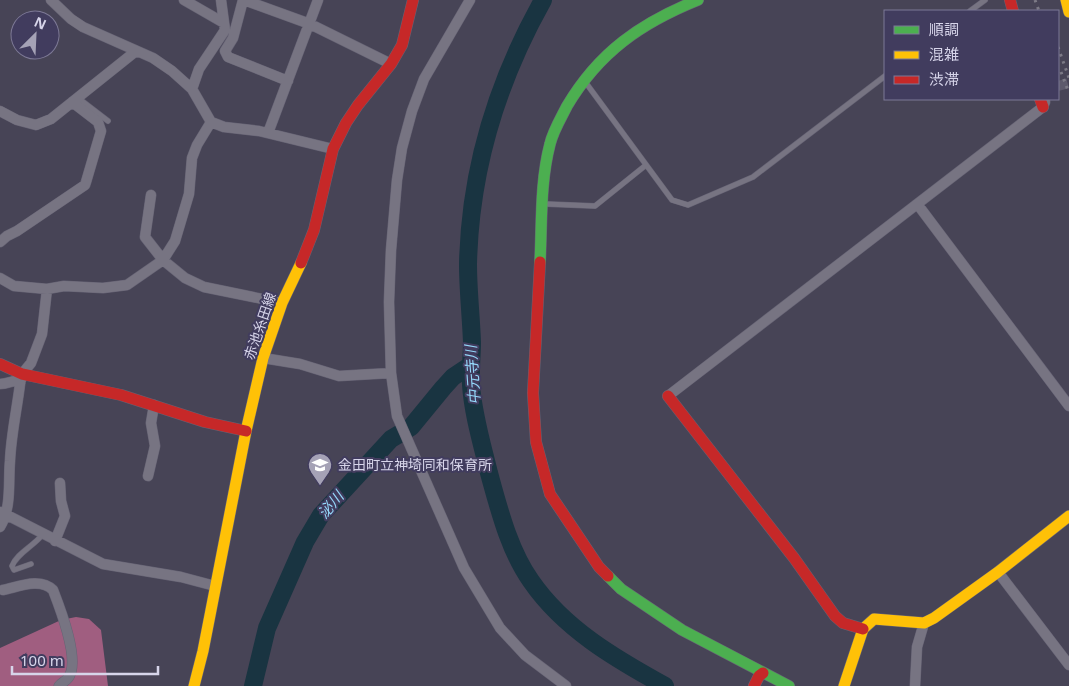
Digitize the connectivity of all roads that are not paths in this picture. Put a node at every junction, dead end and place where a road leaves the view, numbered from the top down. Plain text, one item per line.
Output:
1 (51, 0) edge
2 (184, 0) edge
3 (221, 0) edge
4 (244, 0) edge
5 (318, 0) edge
6 (413, 0) edge
7 (470, 0) edge
8 (698, 0) edge
9 (985, 0) edge
10 (1066, 0) edge
11 (971, 10) edge
12 (1069, 12) edge
13 (224, 23) junction
14 (310, 24) junction
15 (136, 50) junction
16 (391, 64) junction
17 (884, 77) edge
18 (288, 81) junction
19 (584, 81) junction
20 (192, 90) junction
21 (75, 100) junction
22 (1043, 101) edge
23 (0, 111) edge
24 (108, 121) dead end
25 (211, 122) junction
26 (268, 133) junction
27 (333, 149) junction
28 (646, 165) junction
29 (151, 195) dead end
30 (543, 204) junction
31 (918, 205) junction
32 (0, 242) edge
33 (163, 260) junction
34 (0, 278) edge
35 (47, 289) junction
36 (282, 302) junction
37 (263, 358) junction
38 (0, 364) edge
39 (391, 373) junction
40 (22, 377) junction
41 (0, 384) edge
42 (668, 396) joint
43 (154, 405) junction
44 (1069, 406) edge
45 (246, 431) junction
46 (148, 476) dead end
47 (60, 483) dead end
48 (2, 513) edge
49 (1069, 516) edge
50 (0, 527) edge
51 (43, 534) junction
52 (55, 541) junction
53 (31, 564) dead end
54 (998, 572) junction
55 (215, 586) junction
56 (2, 590) dead end
57 (924, 623) junction
58 (863, 629) junction
59 (1069, 665) edge
60 (759, 678) edge
61 (59, 686) edge
62 (194, 686) edge
63 (566, 686) edge
64 (789, 686) edge
65 (844, 686) edge
66 (915, 686) edge

1 - 15 street
2 - 13 street
3 - 13 street
4 - 14 street
4 - 18 street
5 - 14 street
6 - 16 street, 赤池糸田線
7 - 39 street
8 - 19 street
9 - 11 lane
10 - 12 street
13 - 20 street
14 - 16 street
14 - 18 street
15 - 20 street
15 - 21 street
16 - 27 street, 赤池糸田線
17 - 28 lane
18 - 26 street
19 - 28 lane
19 - 30 street
20 - 25 street
21 - 23 street
21 - 24 lane
21 - 32 street
22 - 31 street
25 - 26 street
25 - 33 street
26 - 27 street
27 - 36 street, 赤池糸田線
28 - 30 lane
29 - 33 street
30 - 60 street
31 - 42 street
31 - 44 street
33 - 35 street
33 - 36 street
34 - 35 street
35 - 40 street
36 - 37 street, 赤池糸田線
37 - 39 street
37 - 45 street, 赤池糸田線
38 - 40 street
39 - 63 street
40 - 41 street
40 - 43 street
40 - 48 street
42 - 58 street
43 - 45 street
43 - 46 street
45 - 55 street, 赤池糸田線
47 - 52 street
48 - 50 street
48 - 51 street
49 - 54 street
51 - 52 street
51 - 53 lane
52 - 55 street
54 - 57 street
54 - 59 street
55 - 62 street, 赤池糸田線
56 - 61 street
57 - 58 street
57 - 66 street
58 - 65 street
60 - 64 street

